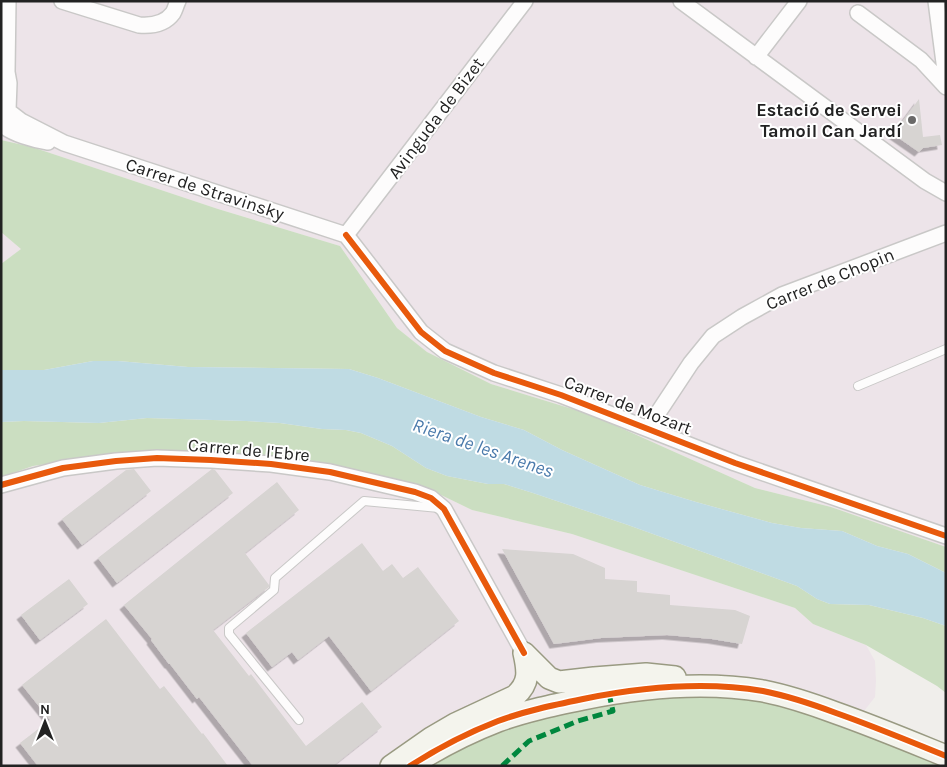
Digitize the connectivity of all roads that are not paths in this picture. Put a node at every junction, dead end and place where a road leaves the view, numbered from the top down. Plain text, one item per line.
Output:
1 (62, 1) edge
2 (178, 1) edge
3 (525, 1) edge
4 (681, 1) edge
5 (799, 1) edge
6 (936, 1) edge
7 (10, 4) edge
8 (858, 12) dead end
9 (756, 56) junction
10 (4, 76) edge
11 (946, 78) edge
12 (946, 87) edge
13 (4, 112) edge
14 (946, 193) edge
15 (946, 233) edge
16 (346, 235) junction
17 (946, 348) edge
18 (858, 386) dead end
19 (648, 428) junction
20 (1, 485) edge
21 (444, 509) junction
22 (946, 536) edge
23 (524, 653) junction
24 (719, 686) junction
25 (299, 720) dead end
26 (946, 756) edge
27 (391, 766) edge
28 (410, 766) edge

1 - 2 street
3 - 16 street, Avinguda de Bizet
4 - 9 street
5 - 9 street
6 - 11 street
7 - 10 street
8 - 12 street
9 - 14 street
10 - 13 street
13 - 16 street, Carrer de Stravinsky
15 - 19 street, Carrer de Chopin
16 - 19 street, Carrer de Mozart
17 - 18 lane
19 - 22 street, Carrer de Mozart
20 - 21 street, Carrer de l'Ebre
21 - 23 street, Carrer de l'Ebre
21 - 25 lane
23 - 24 main road
23 - 27 main road
24 - 26 main road
24 - 28 main road

